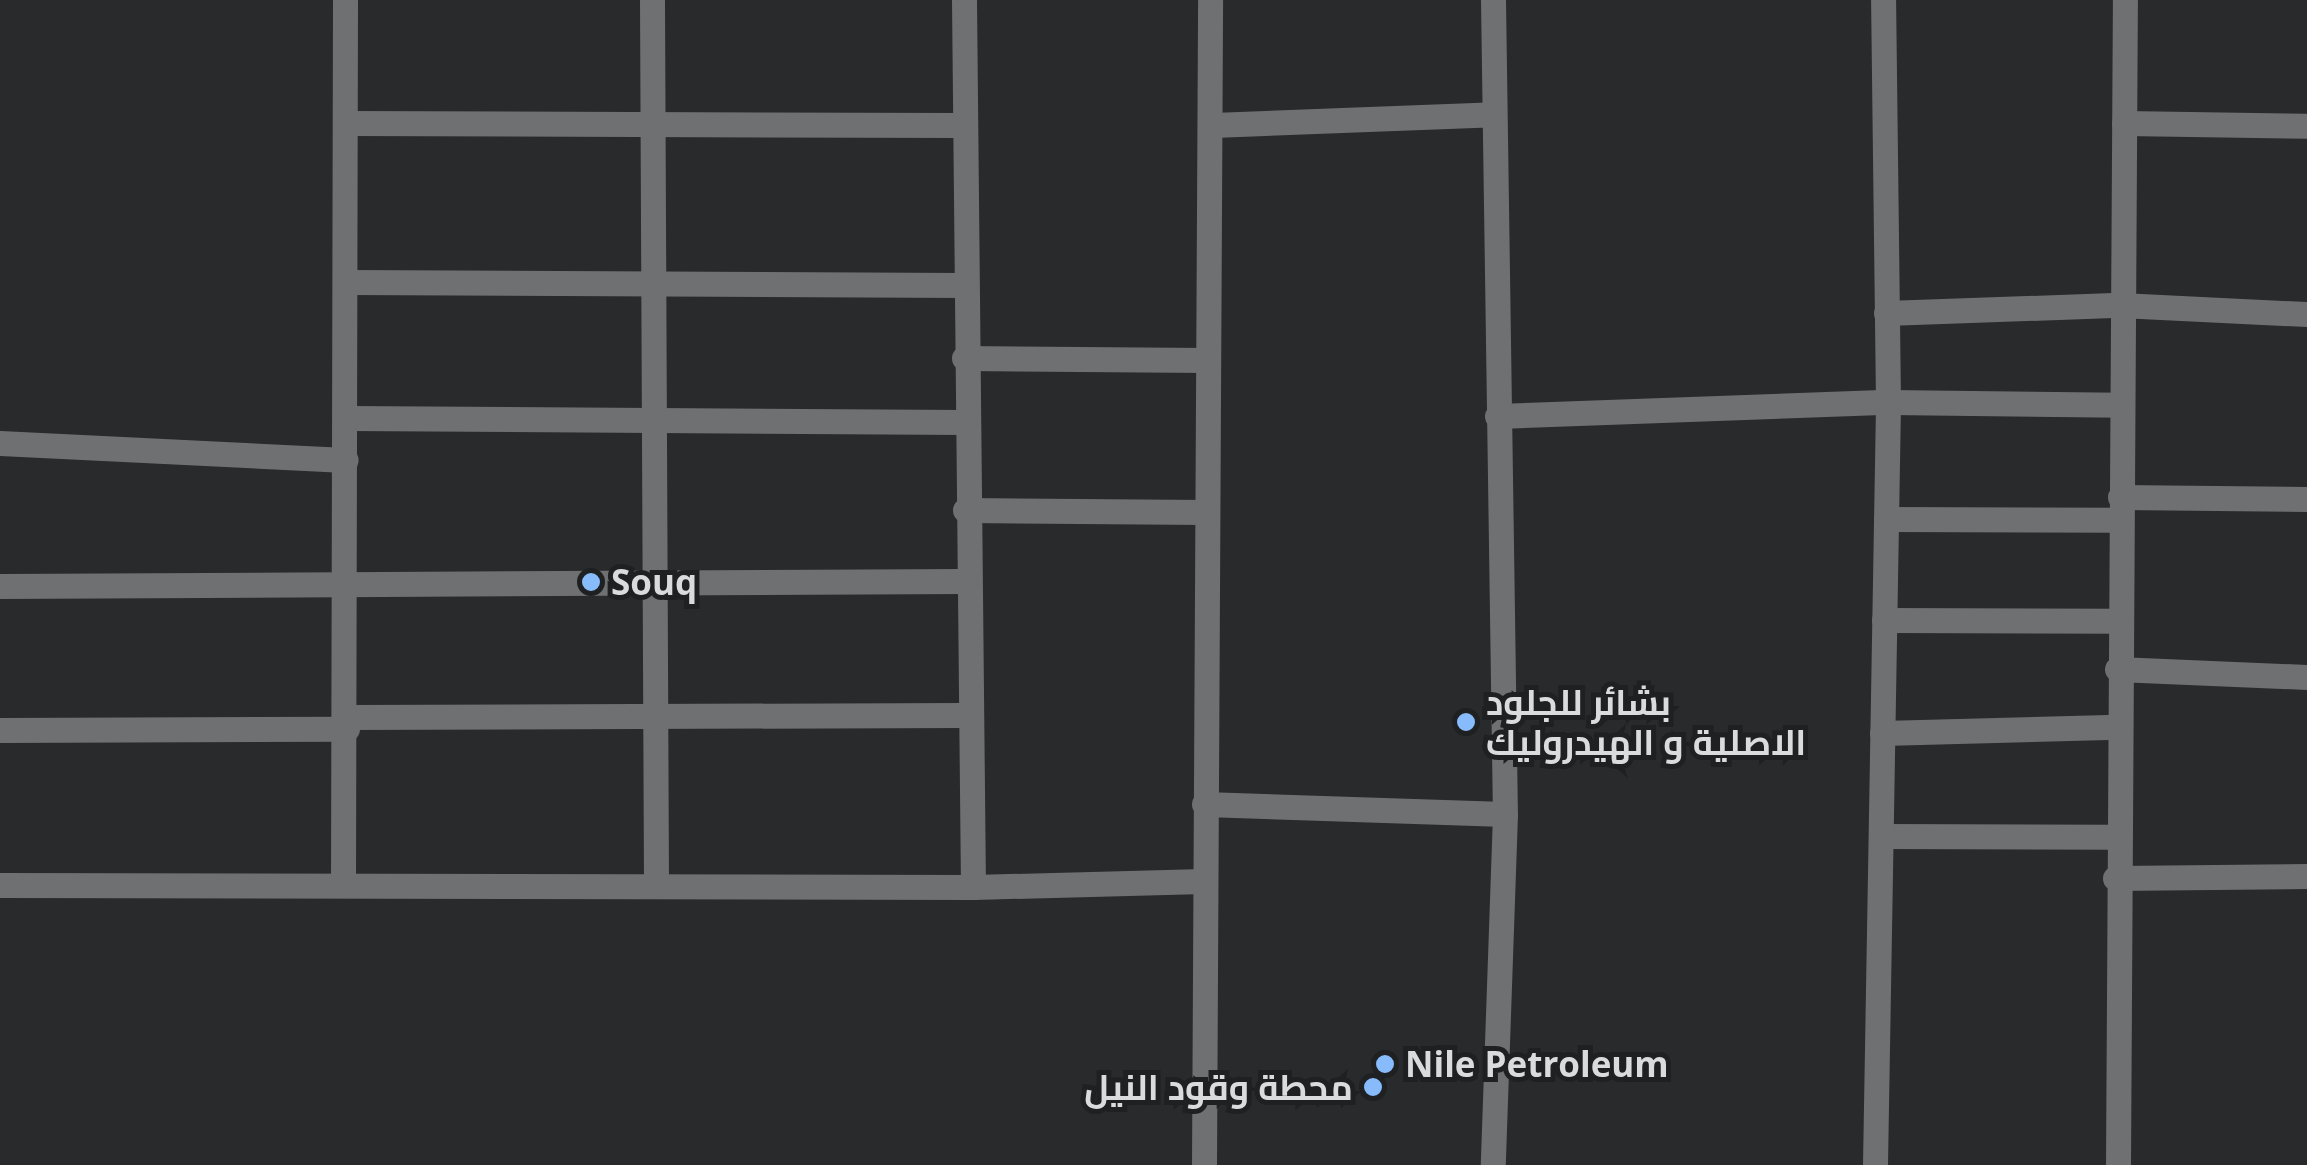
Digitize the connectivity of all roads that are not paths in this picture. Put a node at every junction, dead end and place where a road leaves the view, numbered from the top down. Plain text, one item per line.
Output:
1 (345, 0) edge
2 (652, 0) edge
3 (964, 0) edge
4 (1210, 0) edge
5 (1493, 0) edge
6 (1882, 0) edge
7 (2125, 0) edge
8 (1494, 114) junction
9 (345, 123) junction
10 (651, 123) junction
11 (2124, 123) junction
12 (962, 125) junction
13 (1212, 125) junction
14 (2307, 126) edge
15 (346, 282) junction
16 (649, 284) junction
17 (964, 285) junction
18 (2120, 305) junction
19 (1886, 313) junction
20 (2307, 314) edge
21 (964, 358) junction
22 (1206, 360) junction
23 (1888, 402) junction
24 (2121, 405) junction
25 (1497, 416) junction
26 (346, 418) junction
27 (651, 420) junction
28 (964, 422) junction
29 (0, 443) edge
30 (346, 460) junction
31 (2307, 499) edge
32 (2120, 509) junction
33 (964, 510) junction
34 (1205, 512) junction
35 (1886, 518) junction
36 (965, 581) junction
37 (652, 583) junction
38 (346, 584) junction
39 (0, 586) edge
40 (1884, 620) junction
41 (2118, 621) junction
42 (2117, 669) junction
43 (2307, 677) edge
44 (654, 716) junction
45 (966, 716) junction
46 (347, 723) junction
47 (2116, 727) junction
48 (0, 730) edge
49 (1882, 732) junction
50 (1204, 804) junction
51 (1506, 814) junction
52 (1881, 836) junction
53 (2115, 836) junction
54 (2307, 876) edge
55 (2115, 878) junction
56 (1204, 881) junction
57 (656, 884) junction
58 (0, 885) edge
59 (343, 885) junction
60 (973, 886) junction
61 (1204, 1165) edge
62 (1493, 1165) edge
63 (1875, 1165) edge
64 (2118, 1165) edge

1 - 9 street
2 - 10 street
3 - 12 street
4 - 13 street
5 - 8 street
6 - 19 street
7 - 11 street
8 - 13 street
8 - 25 street
9 - 10 street
9 - 15 street
10 - 12 street
10 - 16 street
11 - 14 street
11 - 18 street
12 - 17 street
13 - 22 street
15 - 16 street
15 - 26 street
16 - 17 street
16 - 27 street
17 - 21 street
18 - 19 street
18 - 20 street
18 - 24 street
19 - 23 street
21 - 22 street
21 - 28 street
22 - 34 street
23 - 24 street
23 - 25 street
23 - 35 street
24 - 32 street
25 - 51 street
26 - 27 street
26 - 30 street
27 - 28 street
27 - 37 street
28 - 33 street
29 - 30 street
30 - 38 street
31 - 32 street
32 - 35 street
32 - 41 street
33 - 34 street
33 - 36 street
34 - 50 street
35 - 40 street
36 - 37 street
36 - 45 street
37 - 38 street
37 - 44 street
38 - 39 street
38 - 46 street
40 - 41 street
40 - 49 street
41 - 42 street
42 - 43 street
42 - 47 street
44 - 45 street
44 - 46 street
44 - 57 street
45 - 60 street
46 - 48 street
46 - 59 street
47 - 49 street
47 - 53 street
49 - 52 street
50 - 51 street
50 - 56 street
51 - 62 street
52 - 53 street
52 - 63 street
53 - 55 street
54 - 55 street
55 - 64 street
56 - 60 street
56 - 61 street
57 - 59 street
57 - 60 street
58 - 59 street

